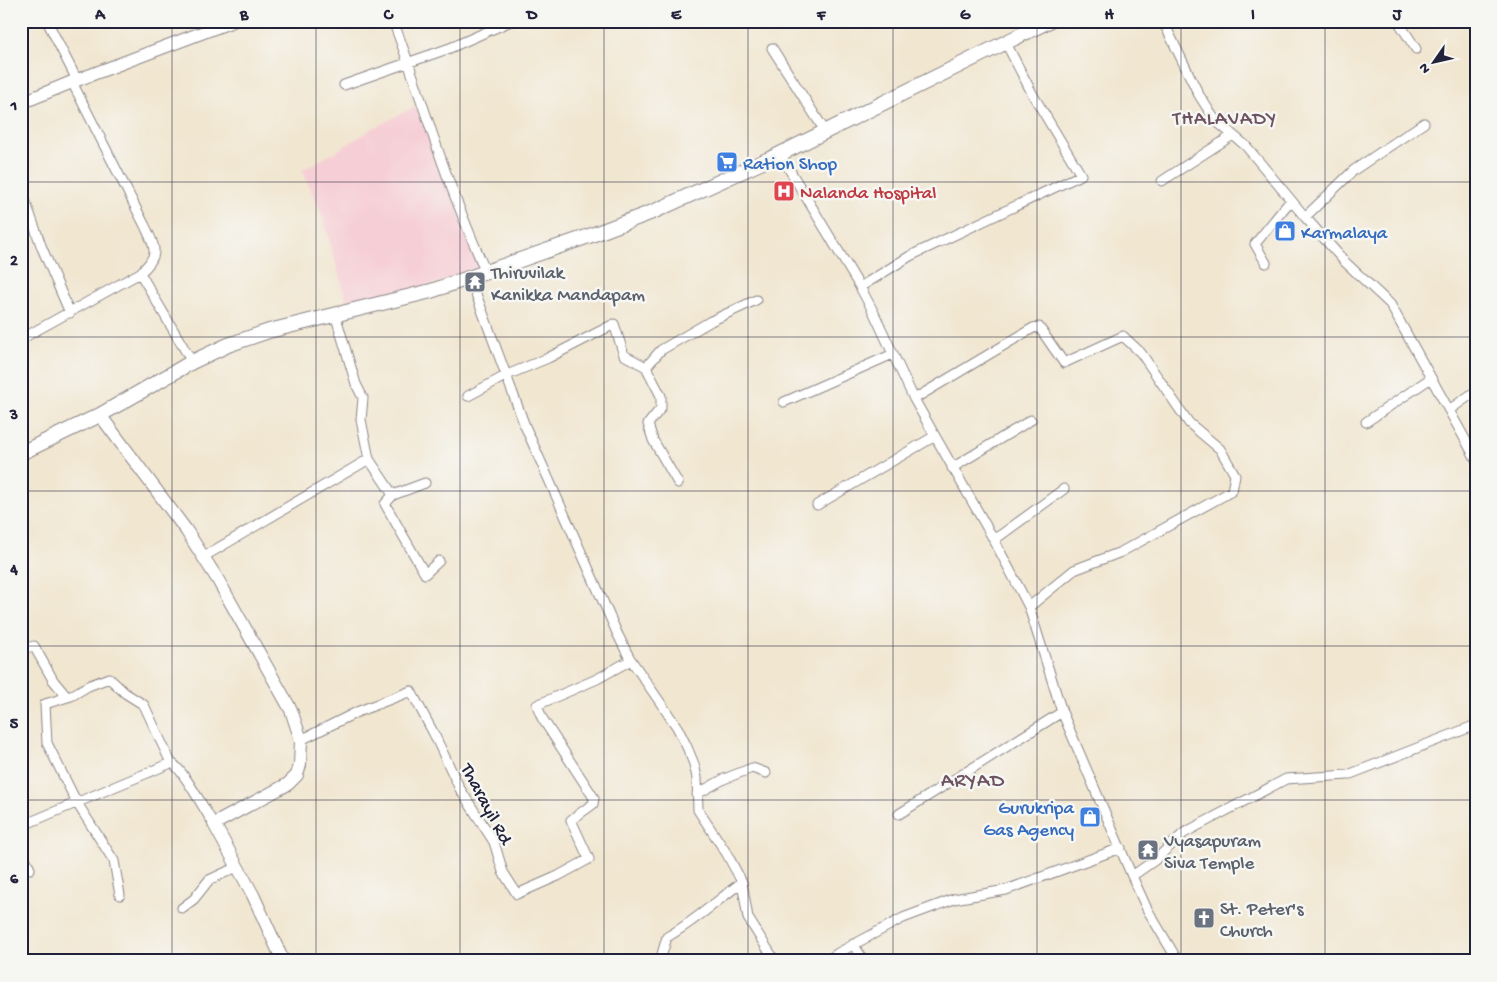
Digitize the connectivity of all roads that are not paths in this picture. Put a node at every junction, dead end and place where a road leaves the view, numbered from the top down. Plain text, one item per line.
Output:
1 (47, 21) edge
2 (233, 21) edge
3 (393, 21) edge
4 (511, 21) edge
5 (1049, 21) edge
6 (1163, 21) edge
7 (1398, 21) edge
8 (1006, 43) junction
9 (772, 48) dead end
10 (1416, 49) dead end
11 (408, 62) junction
12 (75, 81) junction
13 (344, 85) dead end
14 (21, 103) edge
15 (1424, 123) dead end
16 (825, 131) junction
17 (1232, 135) junction
18 (780, 154) junction
19 (1162, 181) dead end
20 (21, 189) edge
21 (1291, 200) junction
22 (1305, 217) junction
23 (1266, 263) dead end
24 (140, 273) junction
25 (486, 273) junction
26 (470, 278) junction
27 (860, 287) junction
28 (756, 300) dead end
29 (70, 313) junction
30 (334, 314) junction
31 (21, 339) edge
32 (893, 354) junction
33 (192, 362) junction
34 (646, 367) junction
35 (507, 375) junction
36 (1431, 378) junction
37 (1476, 391) edge
38 (468, 396) dead end
39 (914, 399) junction
40 (784, 402) dead end
41 (1449, 410) junction
42 (100, 415) junction
43 (1031, 420) dead end
44 (1366, 422) dead end
45 (935, 436) junction
46 (21, 453) edge
47 (1476, 458) edge
48 (369, 459) junction
49 (952, 468) junction
50 (425, 483) dead end
51 (678, 483) dead end
52 (1064, 489) dead end
53 (393, 495) junction
54 (817, 505) dead end
55 (994, 540) junction
56 (203, 557) junction
57 (439, 561) dead end
58 (1029, 607) junction
59 (21, 649) edge
60 (631, 660) junction
61 (67, 697) junction
62 (1062, 712) junction
63 (1476, 725) edge
64 (301, 740) junction
65 (170, 763) junction
66 (766, 773) dead end
67 (697, 794) junction
68 (76, 803) junction
69 (899, 814) dead end
70 (214, 824) junction
71 (21, 826) edge
72 (1121, 848) junction
73 (21, 849) edge
74 (237, 867) junction
75 (30, 869) dead end
76 (1132, 876) junction
77 (742, 882) junction
78 (120, 895) dead end
79 (182, 908) dead end
80 (853, 944) junction
81 (283, 961) edge
82 (660, 961) edge
83 (775, 961) edge
84 (827, 961) edge
85 (864, 961) edge
86 (1178, 961) edge

1 - 12 street
2 - 12 main road
3 - 11 street
4 - 11 street
5 - 8 main road
6 - 17 street
7 - 10 street
8 - 16 main road
8 - 27 street
9 - 16 street
11 - 13 street
11 - 25 street
12 - 14 main road
12 - 24 street
15 - 22 street
16 - 18 main road
17 - 19 street
17 - 21 street
18 - 25 main road
18 - 27 street
20 - 29 street
21 - 22 street
21 - 23 street
22 - 36 street
24 - 29 street
24 - 33 street
25 - 26 main road
26 - 30 main road
26 - 35 street
27 - 32 street
28 - 34 street
29 - 31 street
30 - 33 main road
30 - 48 street
32 - 39 street
32 - 40 street
33 - 42 main road
34 - 35 street
34 - 51 street
35 - 38 street
35 - 60 street
36 - 41 street
36 - 44 street
37 - 41 street
39 - 45 street
39 - 58 street
41 - 47 street
42 - 46 main road
42 - 56 main road
43 - 49 street
45 - 49 street
45 - 54 street
48 - 53 street
48 - 56 street
49 - 55 street
50 - 53 street
52 - 55 street
53 - 57 street
55 - 58 street
56 - 64 main road
58 - 62 street
59 - 61 street
60 - 64 street, Tharayil Rd
60 - 67 street
61 - 65 street
61 - 68 street
62 - 69 street
62 - 72 street
63 - 76 street
64 - 70 main road
65 - 68 street
65 - 70 street
66 - 67 street
67 - 77 street
68 - 71 street
68 - 78 street
70 - 74 main road
72 - 76 street
72 - 80 street
73 - 75 street
74 - 79 street
74 - 81 main road
76 - 86 street
77 - 82 street
77 - 83 street
80 - 84 street
80 - 85 street

